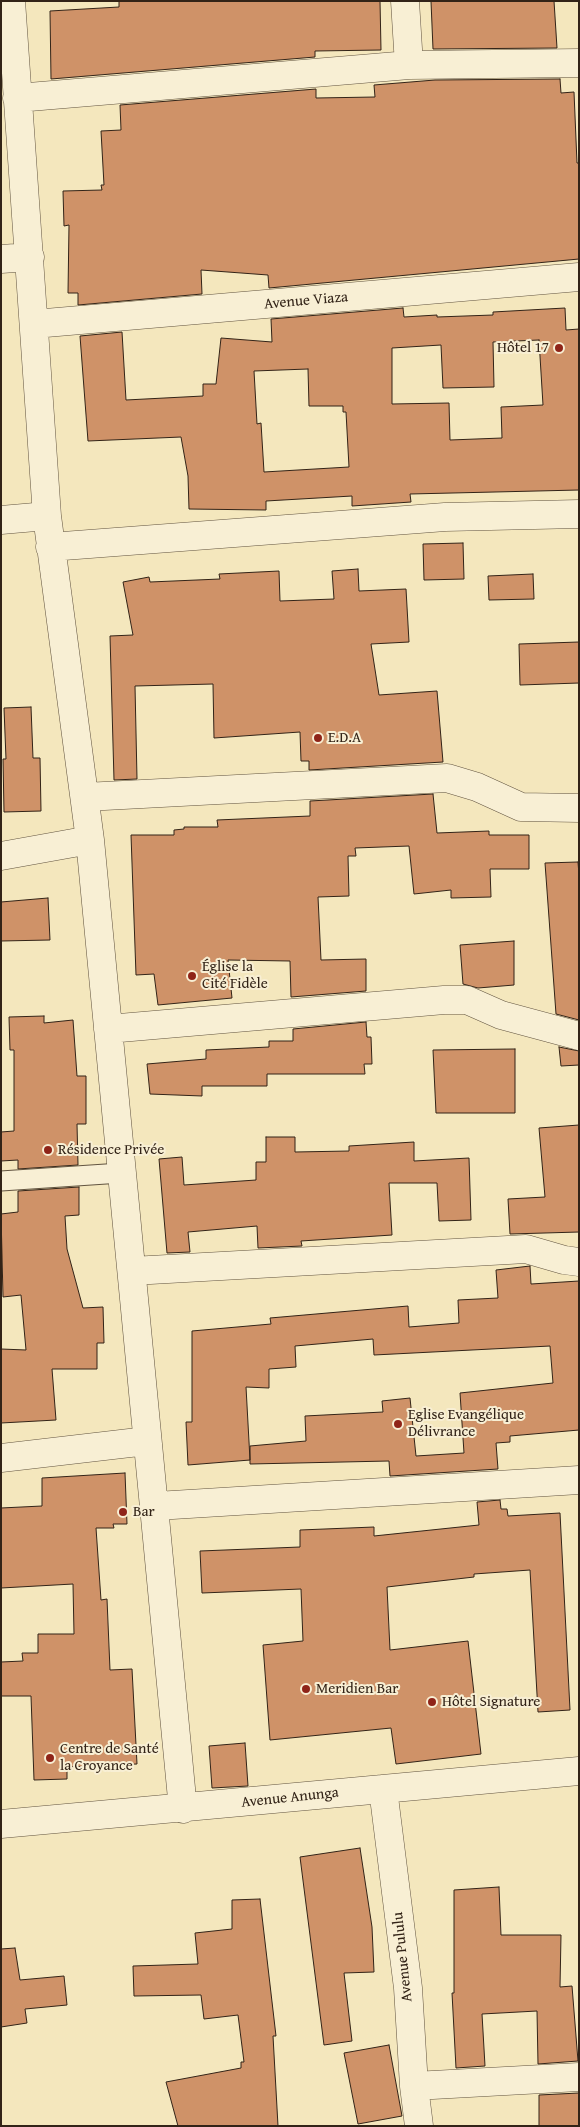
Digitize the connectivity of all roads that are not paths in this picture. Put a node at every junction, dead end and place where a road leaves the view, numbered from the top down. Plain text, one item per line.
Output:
1 (11, 1) edge
2 (405, 1) edge
3 (579, 63) edge
4 (409, 65) junction
5 (11, 82) edge
6 (30, 257) junction
7 (1, 259) edge
8 (579, 277) edge
9 (34, 324) junction
10 (579, 514) edge
11 (47, 516) junction
12 (1, 520) edge
13 (50, 547) junction
14 (85, 797) junction
15 (579, 808) edge
16 (90, 840) junction
17 (1, 856) edge
18 (108, 1030) junction
19 (579, 1036) edge
20 (121, 1173) junction
21 (1, 1181) edge
22 (579, 1262) edge
23 (132, 1271) junction
24 (148, 1441) junction
25 (1, 1458) edge
26 (579, 1480) edge
27 (156, 1506) junction
28 (579, 1771) edge
29 (383, 1789) junction
30 (183, 1809) junction
31 (1, 1824) edge
32 (579, 2077) edge
33 (414, 2086) junction
34 (419, 2126) edge

1 - 5 street
2 - 4 street
3 - 4 street
4 - 5 street
5 - 6 street
6 - 7 street
6 - 9 street
8 - 9 street, Avenue Viaza
9 - 11 street
10 - 13 street
11 - 12 street
11 - 13 street
13 - 14 street
14 - 15 street
14 - 16 street
16 - 17 street
16 - 18 street
18 - 19 street
18 - 20 street
20 - 21 lane
20 - 23 street
22 - 23 street
23 - 24 street
24 - 25 street
24 - 27 street
26 - 27 street
27 - 30 street
28 - 29 street, Avenue Anunga
29 - 30 street, Avenue Anunga
29 - 33 street, Avenue Pululu
30 - 31 street, Avenue Anunga
32 - 33 street
33 - 34 street, Avenue Pululu

